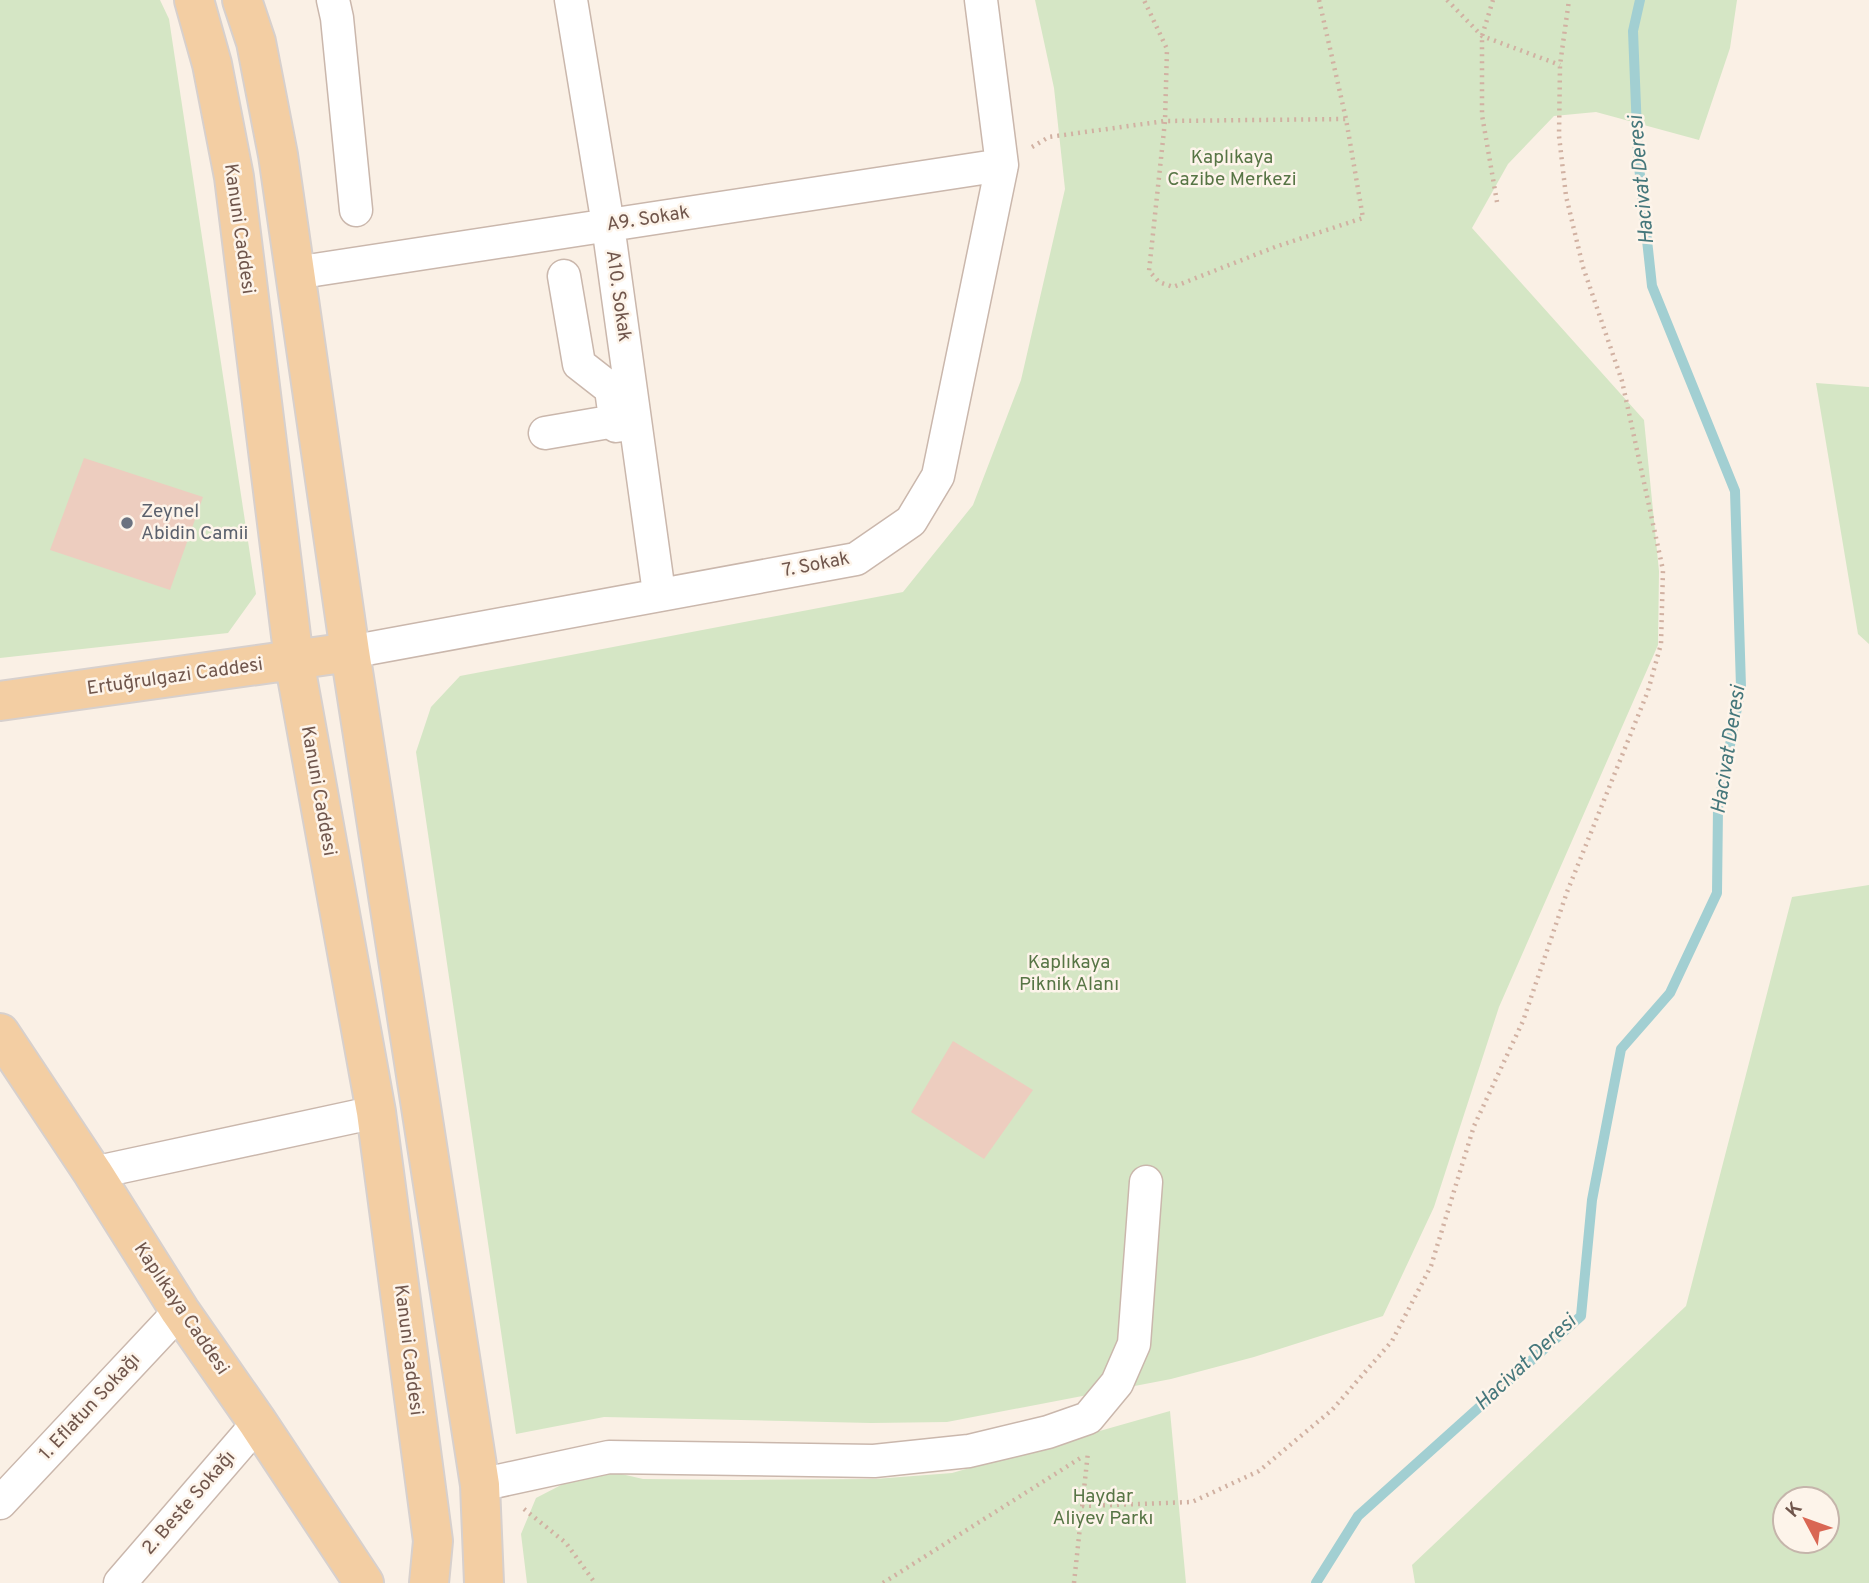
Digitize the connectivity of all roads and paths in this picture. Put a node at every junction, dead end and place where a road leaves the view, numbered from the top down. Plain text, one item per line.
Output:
1 (194, 0) edge
2 (242, 0) edge
3 (333, 0) edge
4 (570, 0) edge
5 (981, 0) edge
6 (1144, 0) edge
7 (1319, 0) edge
8 (1447, 0) edge
9 (1493, 0) edge
10 (1569, 0) edge
11 (1482, 36) junction
12 (1559, 65) junction
13 (1346, 120) junction
14 (1165, 121) junction
15 (1002, 165) junction
16 (1497, 202) dead end
17 (356, 210) dead end
18 (608, 225) junction
19 (295, 273) junction
20 (564, 276) dead end
21 (615, 421) junction
22 (545, 433) dead end
23 (649, 596) junction
24 (350, 652) junction
25 (294, 660) junction
26 (0, 701) edge
27 (0, 1033) edge
28 (376, 1112) junction
29 (93, 1173) junction
30 (1146, 1182) dead end
31 (180, 1311) junction
32 (258, 1423) junction
33 (480, 1485) junction
34 (0, 1503) edge
35 (1082, 1506) junction
36 (120, 1583) edge
37 (364, 1583) edge
38 (429, 1583) edge
39 (484, 1583) edge
40 (595, 1583) edge
41 (883, 1583) edge
42 (1074, 1583) edge

1 - 25 main road, Kanuni Caddesi
2 - 19 main road
3 - 17 street
4 - 18 street, A10. Sokak
5 - 15 street, 7. Sokak
6 - 14 path
7 - 13 path
8 - 11 path
9 - 11 path
10 - 12 path
11 - 12 path
11 - 16 path
12 - 35 path
13 - 14 path
13 - 14 path
14 - 15 path
15 - 18 street, A9. Sokak
15 - 23 street, 7. Sokak
18 - 19 street, A9. Sokak
18 - 23 street, A10. Sokak
19 - 24 main road
20 - 21 street
21 - 22 street
21 - 23 street
23 - 24 street, 7. Sokak
24 - 25 main road, Ertuğrulgazi Caddesi
24 - 33 main road
25 - 26 main road, Ertuğrulgazi Caddesi
25 - 28 main road, Kanuni Caddesi
27 - 29 main road, Kaplıkaya Caddesi
28 - 29 street
28 - 38 main road, Kanuni Caddesi
29 - 31 main road, Kaplıkaya Caddesi
30 - 33 street
31 - 32 main road, Kaplıkaya Caddesi
31 - 34 street, 1. Eflatun Sokağı
32 - 36 street, 2. Beste Sokağı
32 - 37 main road, Kaplıkaya Caddesi
33 - 39 main road
33 - 40 path
35 - 41 path
35 - 42 path

